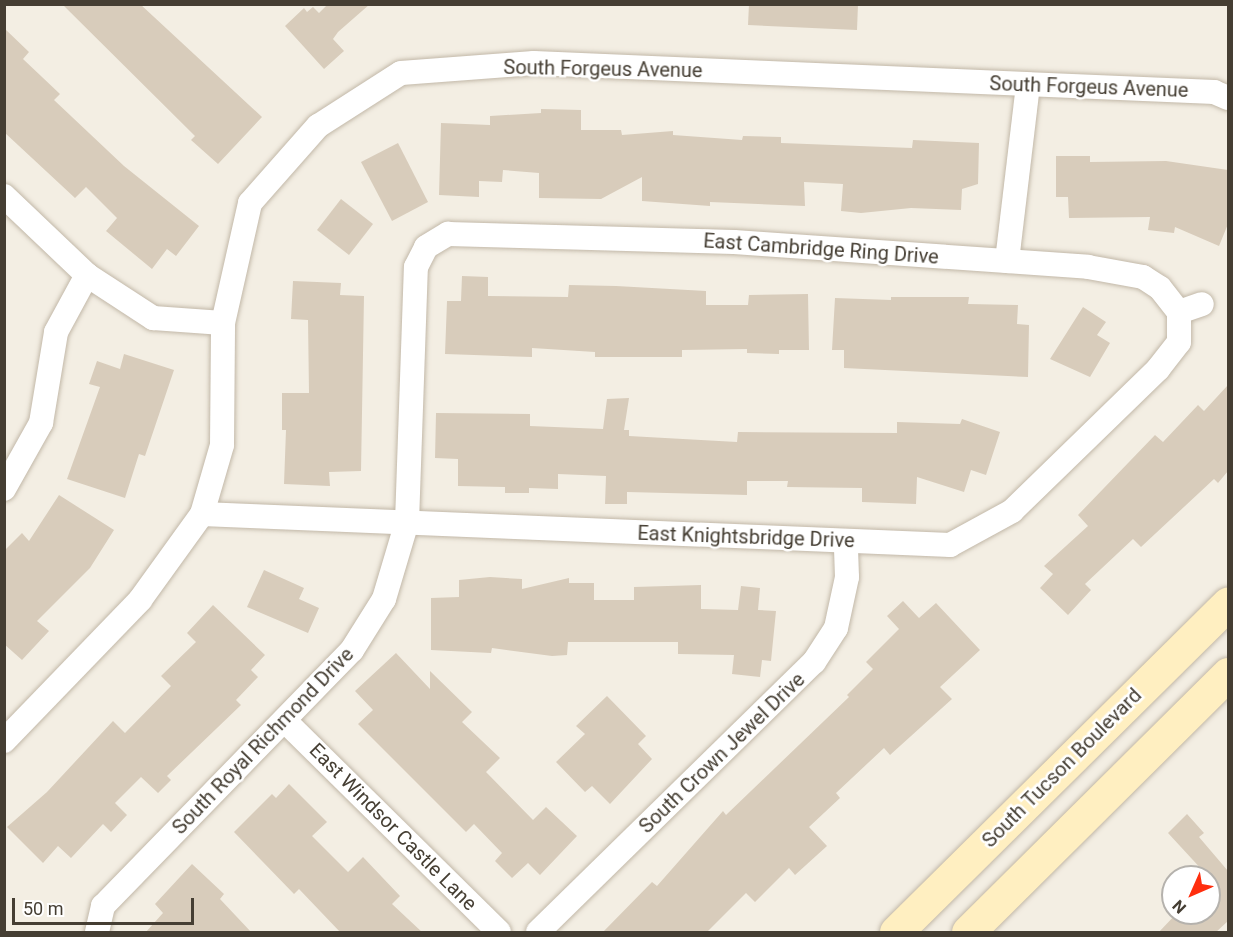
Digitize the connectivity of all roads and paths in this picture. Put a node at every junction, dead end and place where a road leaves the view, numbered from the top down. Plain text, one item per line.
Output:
1 (1028, 85) junction
2 (1228, 98) edge
3 (4, 196) edge
4 (426, 247) joint
5 (1007, 261) junction
6 (87, 275) junction
7 (1191, 308) joint
8 (223, 323) junction
9 (4, 489) edge
10 (202, 514) junction
11 (407, 522) junction
12 (846, 541) junction
13 (1228, 603) edge
14 (1228, 674) edge
15 (286, 722) junction
16 (4, 741) edge
17 (97, 933) edge
18 (500, 933) edge
19 (538, 933) edge
20 (896, 933) edge
21 (968, 933) edge

1 - 2 street, South Forgeus Avenue
1 - 5 street
1 - 8 street, South Forgeus Avenue
3 - 6 street
4 - 5 street, East Cambridge Ring Drive
4 - 11 street, South Royal Richmond Drive
5 - 7 street, East Cambridge Ring Drive
6 - 8 street
6 - 9 street
7 - 12 street, East Knightsbridge Drive
8 - 10 street, South Forgeus Avenue
10 - 11 street, East Knightsbridge Drive
10 - 16 street, South Forgeus Avenue
11 - 12 street, East Knightsbridge Drive
11 - 15 street, South Royal Richmond Drive
12 - 19 street, South Crown Jewel Drive
13 - 20 main road, South Tucson Boulevard
14 - 21 main road
15 - 17 street, South Royal Richmond Drive
15 - 18 street, East Windsor Castle Lane

